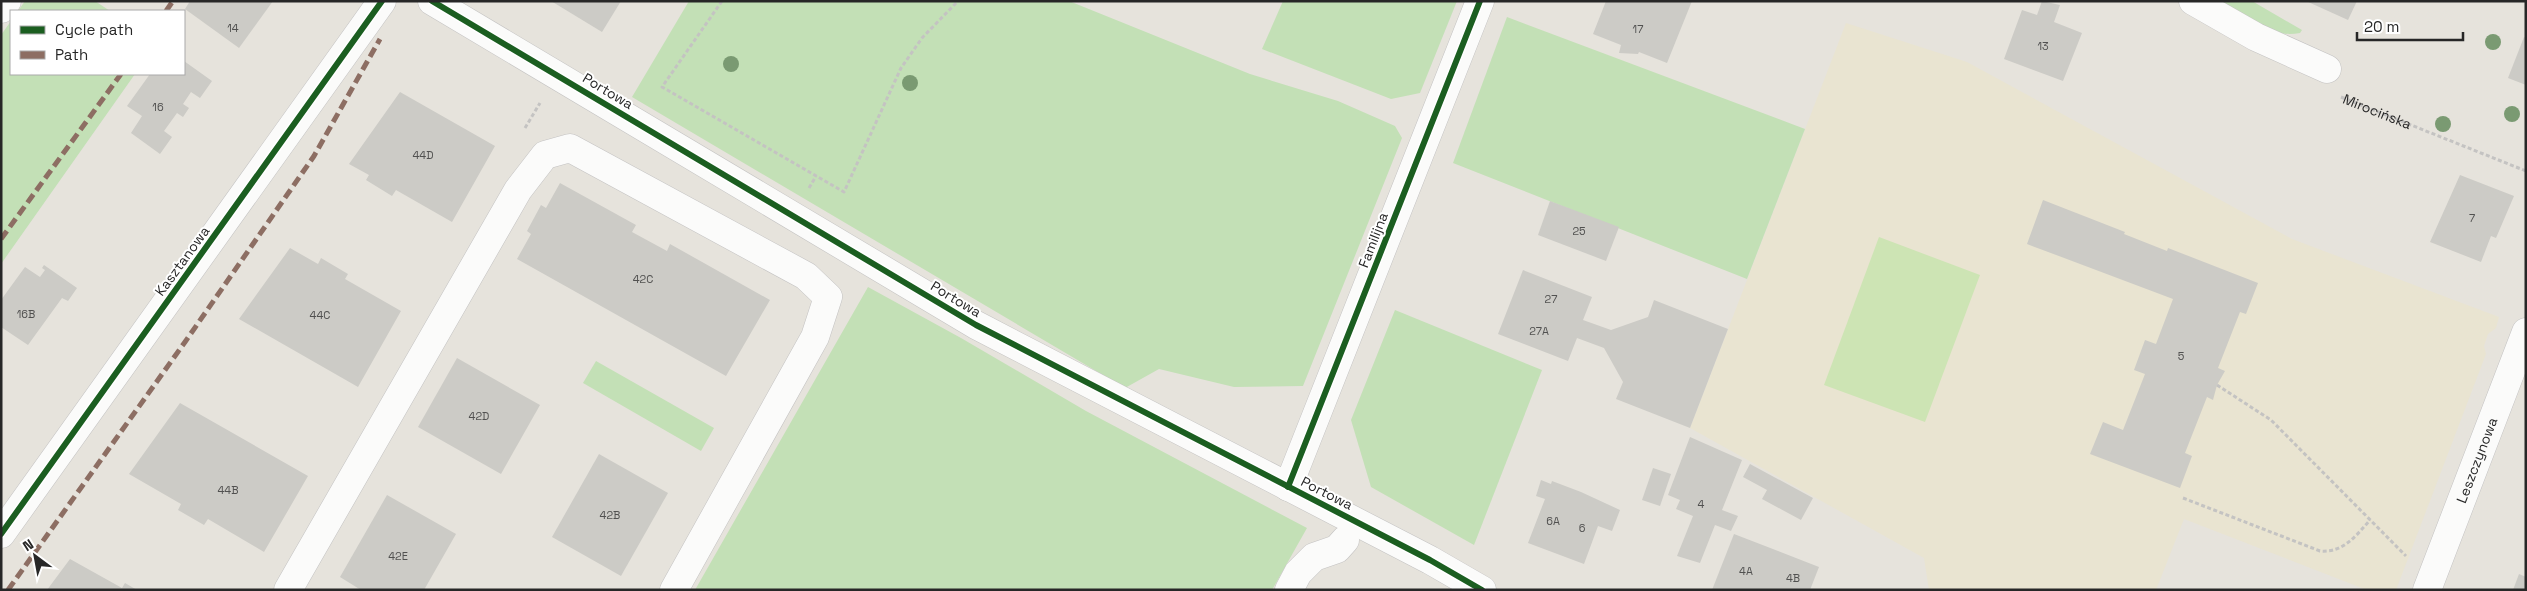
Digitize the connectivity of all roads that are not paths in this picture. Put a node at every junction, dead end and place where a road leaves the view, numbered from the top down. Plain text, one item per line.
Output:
1 (6, 1) edge
2 (382, 1) edge
3 (432, 1) edge
4 (1480, 1) edge
5 (2193, 1) edge
6 (1, 9) edge
7 (2327, 69) road end
8 (2526, 332) edge
9 (1288, 486) junction
10 (1, 534) edge
11 (1345, 540) dead end
12 (288, 590) edge
13 (674, 590) edge
14 (1289, 590) edge
15 (1482, 590) edge
16 (2427, 590) edge

1 - 6 street
2 - 10 street, Kasztanowa
3 - 9 street, Portowa
4 - 9 street, Familijna
5 - 7 street
8 - 16 street, Leszczynowa
9 - 15 street, Portowa
11 - 14 street
12 - 13 street

